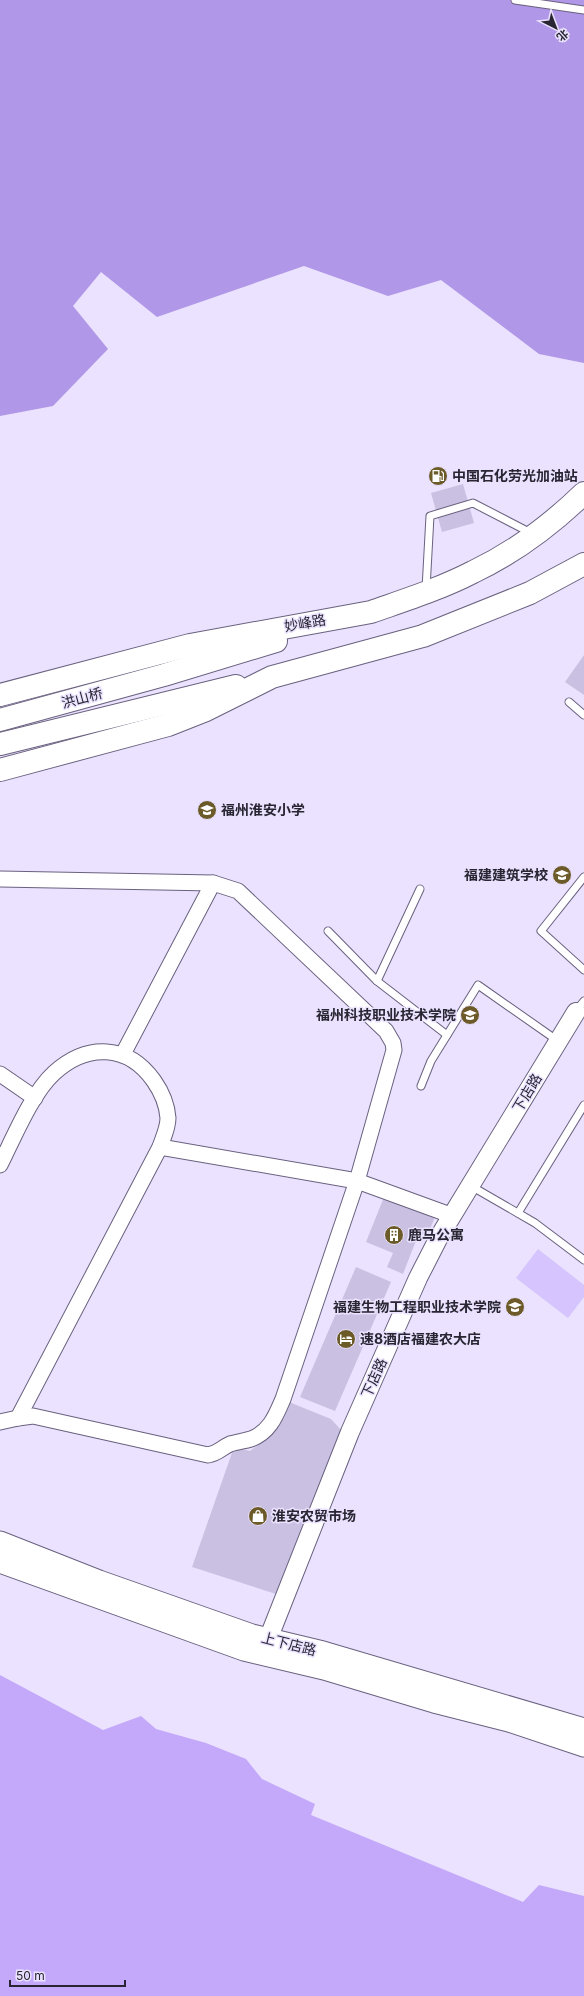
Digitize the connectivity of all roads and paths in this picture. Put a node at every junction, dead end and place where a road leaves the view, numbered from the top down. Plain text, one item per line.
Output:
1 (515, 0) edge
2 (584, 10) edge
3 (584, 493) edge
4 (533, 534) junction
5 (584, 564) edge
6 (426, 592) junction
7 (371, 612) junction
8 (272, 677) junction
9 (0, 695) edge
10 (569, 702) dead end
11 (584, 715) edge
12 (0, 720) edge
13 (0, 744) edge
14 (0, 770) edge
15 (584, 877) edge
16 (0, 879) edge
17 (213, 883) junction
18 (420, 889) dead end
19 (328, 931) dead end
20 (584, 970) edge
21 (377, 981) junction
22 (581, 1010) edge
23 (447, 1035) junction
24 (558, 1041) junction
25 (123, 1054) junction
26 (0, 1074) edge
27 (421, 1086) dead end
28 (35, 1098) junction
29 (584, 1105) edge
30 (160, 1147) junction
31 (0, 1165) edge
32 (357, 1181) junction
33 (471, 1186) junction
34 (518, 1213) junction
35 (452, 1216) junction
36 (584, 1260) edge
37 (18, 1418) junction
38 (0, 1422) edge
39 (0, 1542) edge
40 (0, 1562) edge
41 (264, 1647) junction
42 (584, 1729) edge
43 (584, 1746) edge

1 - 2 lane
3 - 4 main road, 妙峰路
4 - 6 main road, 妙峰路
4 - 6 lane
5 - 8 main road
6 - 7 main road, 妙峰路
7 - 9 main road, 妙峰路
7 - 12 main road, 洪山桥
8 - 13 main road
8 - 14 main road
10 - 11 lane
15 - 20 lane
16 - 17 street
17 - 25 street
17 - 32 street
18 - 21 lane
19 - 21 lane
21 - 23 lane
22 - 24 street, 下店路
23 - 24 lane
23 - 27 lane
24 - 33 street, 下店路
25 - 28 street
25 - 30 street
26 - 28 street
28 - 31 street
29 - 34 lane
30 - 32 street
30 - 37 street
32 - 35 street
32 - 37 street
33 - 34 lane
33 - 35 street, 下店路
34 - 36 lane
35 - 41 street, 下店路
37 - 38 street
39 - 41 main road, 上下店路
40 - 41 main road, 上下店路
41 - 42 main road, 上下店路
41 - 43 main road, 上下店路

